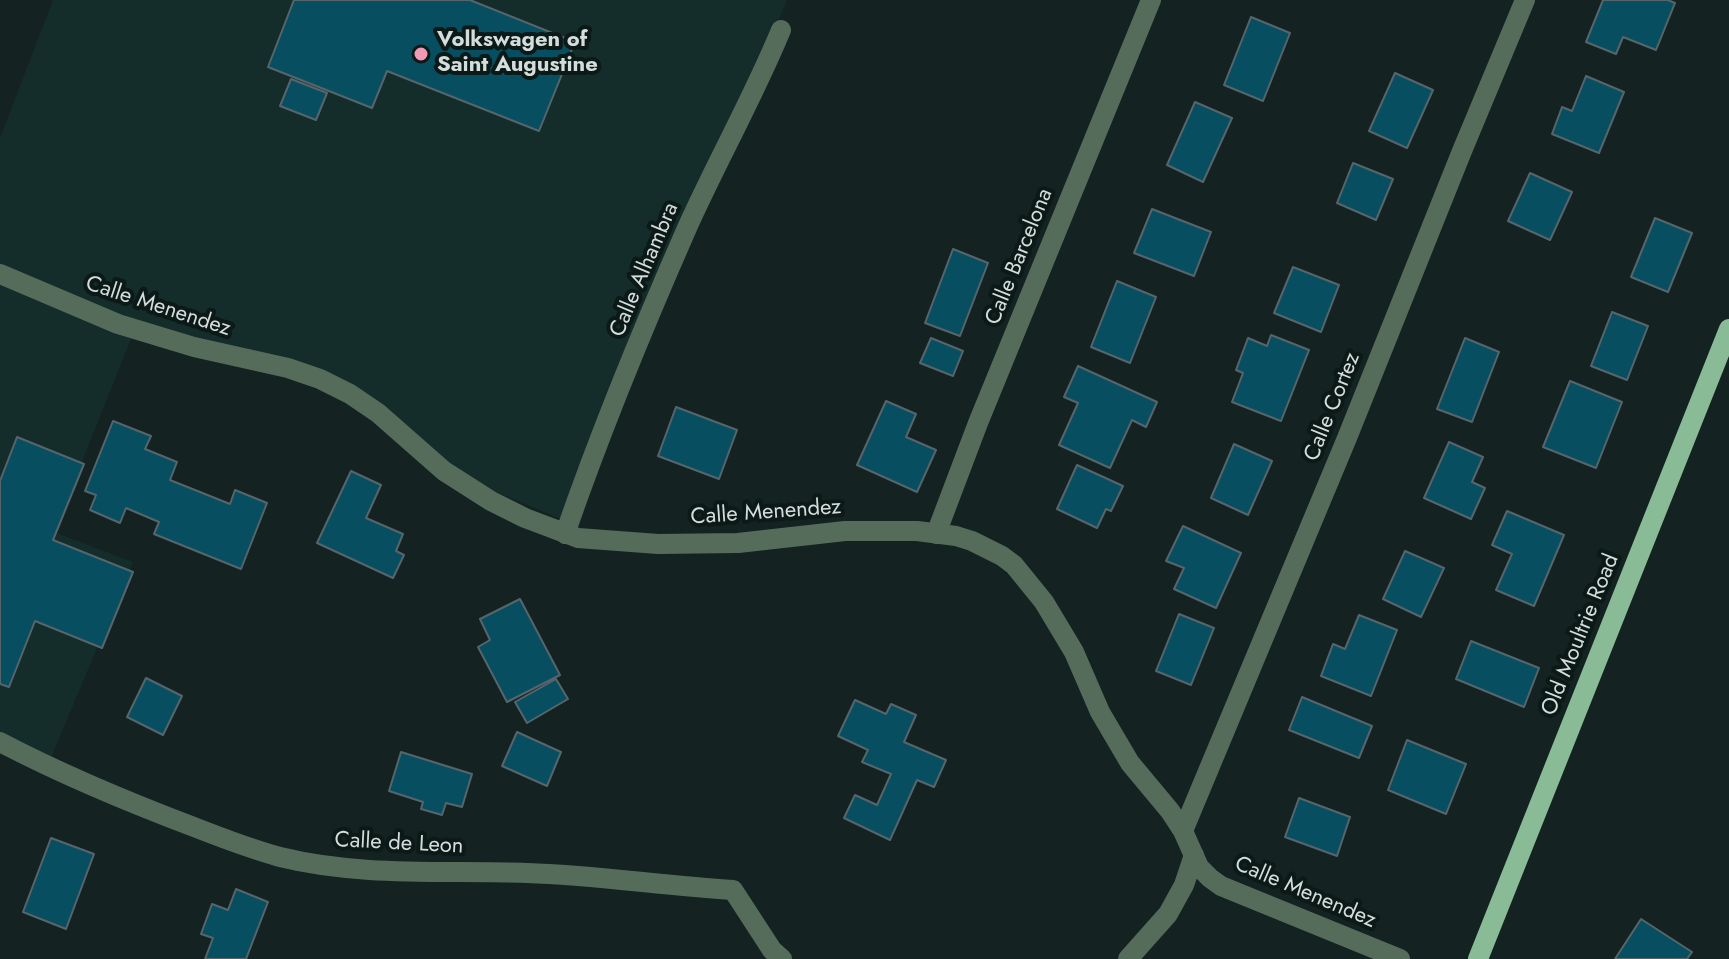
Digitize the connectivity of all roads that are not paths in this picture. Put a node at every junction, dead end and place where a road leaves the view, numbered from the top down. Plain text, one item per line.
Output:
1 (1151, 0) edge
2 (1525, 0) edge
3 (781, 30) dead end
4 (0, 274) edge
5 (1729, 329) edge
6 (565, 534) junction
7 (936, 534) junction
8 (0, 742) edge
9 (1183, 831) junction
10 (1194, 855) junction
11 (782, 959) edge
12 (1128, 959) edge
13 (1400, 959) edge
14 (1478, 959) edge

1 - 7 street, Calle Barcelona
2 - 9 street, Calle Cortez
3 - 6 street, Calle Alhambra
4 - 6 street, Calle Menendez
5 - 14 main road, Old Moultrie Road
6 - 7 street, Calle Menendez
7 - 9 street, Calle Menendez
8 - 11 street, Calle de Leon
9 - 10 street, Calle Menendez
10 - 12 street
10 - 13 street, Calle Menendez

